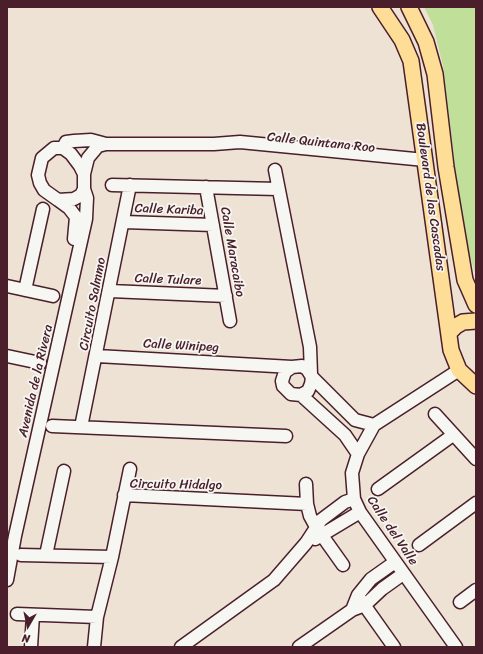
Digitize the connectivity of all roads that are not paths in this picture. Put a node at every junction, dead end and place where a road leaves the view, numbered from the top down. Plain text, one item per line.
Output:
1 (380, 7) edge
2 (409, 7) edge
3 (106, 144) junction
4 (63, 148) junction
5 (425, 164) junction
6 (275, 170) dead end
7 (84, 174) junction
8 (112, 185) dead end
9 (130, 185) junction
10 (206, 187) junction
11 (84, 189) junction
12 (278, 189) junction
13 (58, 200) junction
14 (43, 209) dead end
15 (124, 222) junction
16 (213, 225) junction
17 (7, 286) edge
18 (68, 289) junction
19 (25, 290) junction
20 (110, 292) junction
21 (53, 296) dead end
22 (226, 296) junction
23 (476, 305) edge
24 (230, 321) dead end
25 (476, 321) edge
26 (449, 333) junction
27 (310, 347) junction
28 (7, 356) edge
29 (97, 356) junction
30 (40, 363) dead end
31 (265, 364) junction
32 (294, 366) junction
33 (459, 370) junction
34 (311, 376) junction
35 (282, 381) junction
36 (476, 386) edge
37 (301, 395) junction
38 (435, 414) dead end
39 (355, 420) junction
40 (374, 425) junction
41 (52, 426) dead end
42 (81, 428) junction
43 (345, 435) junction
44 (453, 435) junction
45 (286, 436) dead end
46 (358, 454) junction
47 (476, 459) edge
48 (130, 469) dead end
49 (64, 471) dead end
50 (306, 484) dead end
51 (378, 489) dead end
52 (124, 496) junction
53 (354, 499) junction
54 (476, 502) edge
55 (307, 504) junction
56 (360, 512) junction
57 (319, 532) junction
58 (10, 537) edge
59 (419, 545) dead end
60 (21, 555) dead end
61 (46, 555) junction
62 (112, 557) junction
63 (395, 562) junction
64 (343, 565) dead end
65 (403, 574) junction
66 (7, 580) edge
67 (476, 590) edge
68 (362, 600) junction
69 (460, 602) dead end
70 (17, 614) dead end
71 (33, 615) junction
72 (97, 617) junction
73 (301, 646) edge
74 (31, 647) edge
75 (94, 647) edge
76 (181, 647) edge
77 (394, 647) edge
78 (456, 647) edge

1 - 5 main road, Boulevard de las Cascadas
2 - 23 main road, Boulevard de las Cascadas
3 - 4 street, Calle Quintana Roo
3 - 5 street, Calle Quintana Roo
3 - 7 street
4 - 7 street
4 - 13 street
5 - 26 main road, Boulevard de las Cascadas
6 - 12 street
7 - 11 street
8 - 9 street
9 - 10 street
9 - 15 street, Circuito Salmmo
10 - 12 street
10 - 16 street, Calle Maracaibo
11 - 13 street
11 - 18 street, Avenida de la Rivera
12 - 27 street
13 - 18 street, Avenida de la Rivera
14 - 19 street
15 - 16 street, Calle Kariba
15 - 20 street, Circuito Salmmo
16 - 22 street, Calle Maracaibo
17 - 19 street
18 - 58 street, Avenida de la Rivera
19 - 21 street
20 - 22 street, Calle Tulare
20 - 29 street, Circuito Salmmo
22 - 24 street, Calle Maracaibo
25 - 26 main road
26 - 33 main road, Boulevard de las Cascadas
27 - 32 street
27 - 34 street
28 - 30 street
29 - 31 street, Calle Winipeg
29 - 42 street, Circuito Salmmo
31 - 32 street, Calle Winipeg
31 - 35 street
32 - 34 street
32 - 35 street
33 - 36 main road, Boulevard de las Cascadas
33 - 40 street, Calle del Valle
34 - 37 street
34 - 39 street
35 - 37 street
37 - 43 street
38 - 44 street
39 - 40 street
39 - 43 street
40 - 46 street, Calle del Valle
41 - 42 street
42 - 45 street
43 - 46 street
44 - 47 street
44 - 51 street
46 - 53 street, Calle del Valle
48 - 52 street
49 - 61 street
50 - 55 street
52 - 55 street, Circuito Hidalgo
52 - 62 street, Circuito Hidalgo
53 - 56 street, Calle del Valle
53 - 57 street
54 - 59 street
55 - 57 street
56 - 57 street
56 - 63 street, Calle del Valle
57 - 64 street
57 - 76 street
58 - 66 street, Avenida de la Rivera
60 - 61 street
61 - 62 street
62 - 72 street, Circuito Hidalgo
63 - 65 street, Calle del Valle
63 - 68 street
65 - 68 street
65 - 78 street, Calle del Valle
67 - 69 street
68 - 73 street
68 - 77 street
70 - 71 street
71 - 72 street
71 - 74 street
72 - 75 street, Circuito Hidalgo

